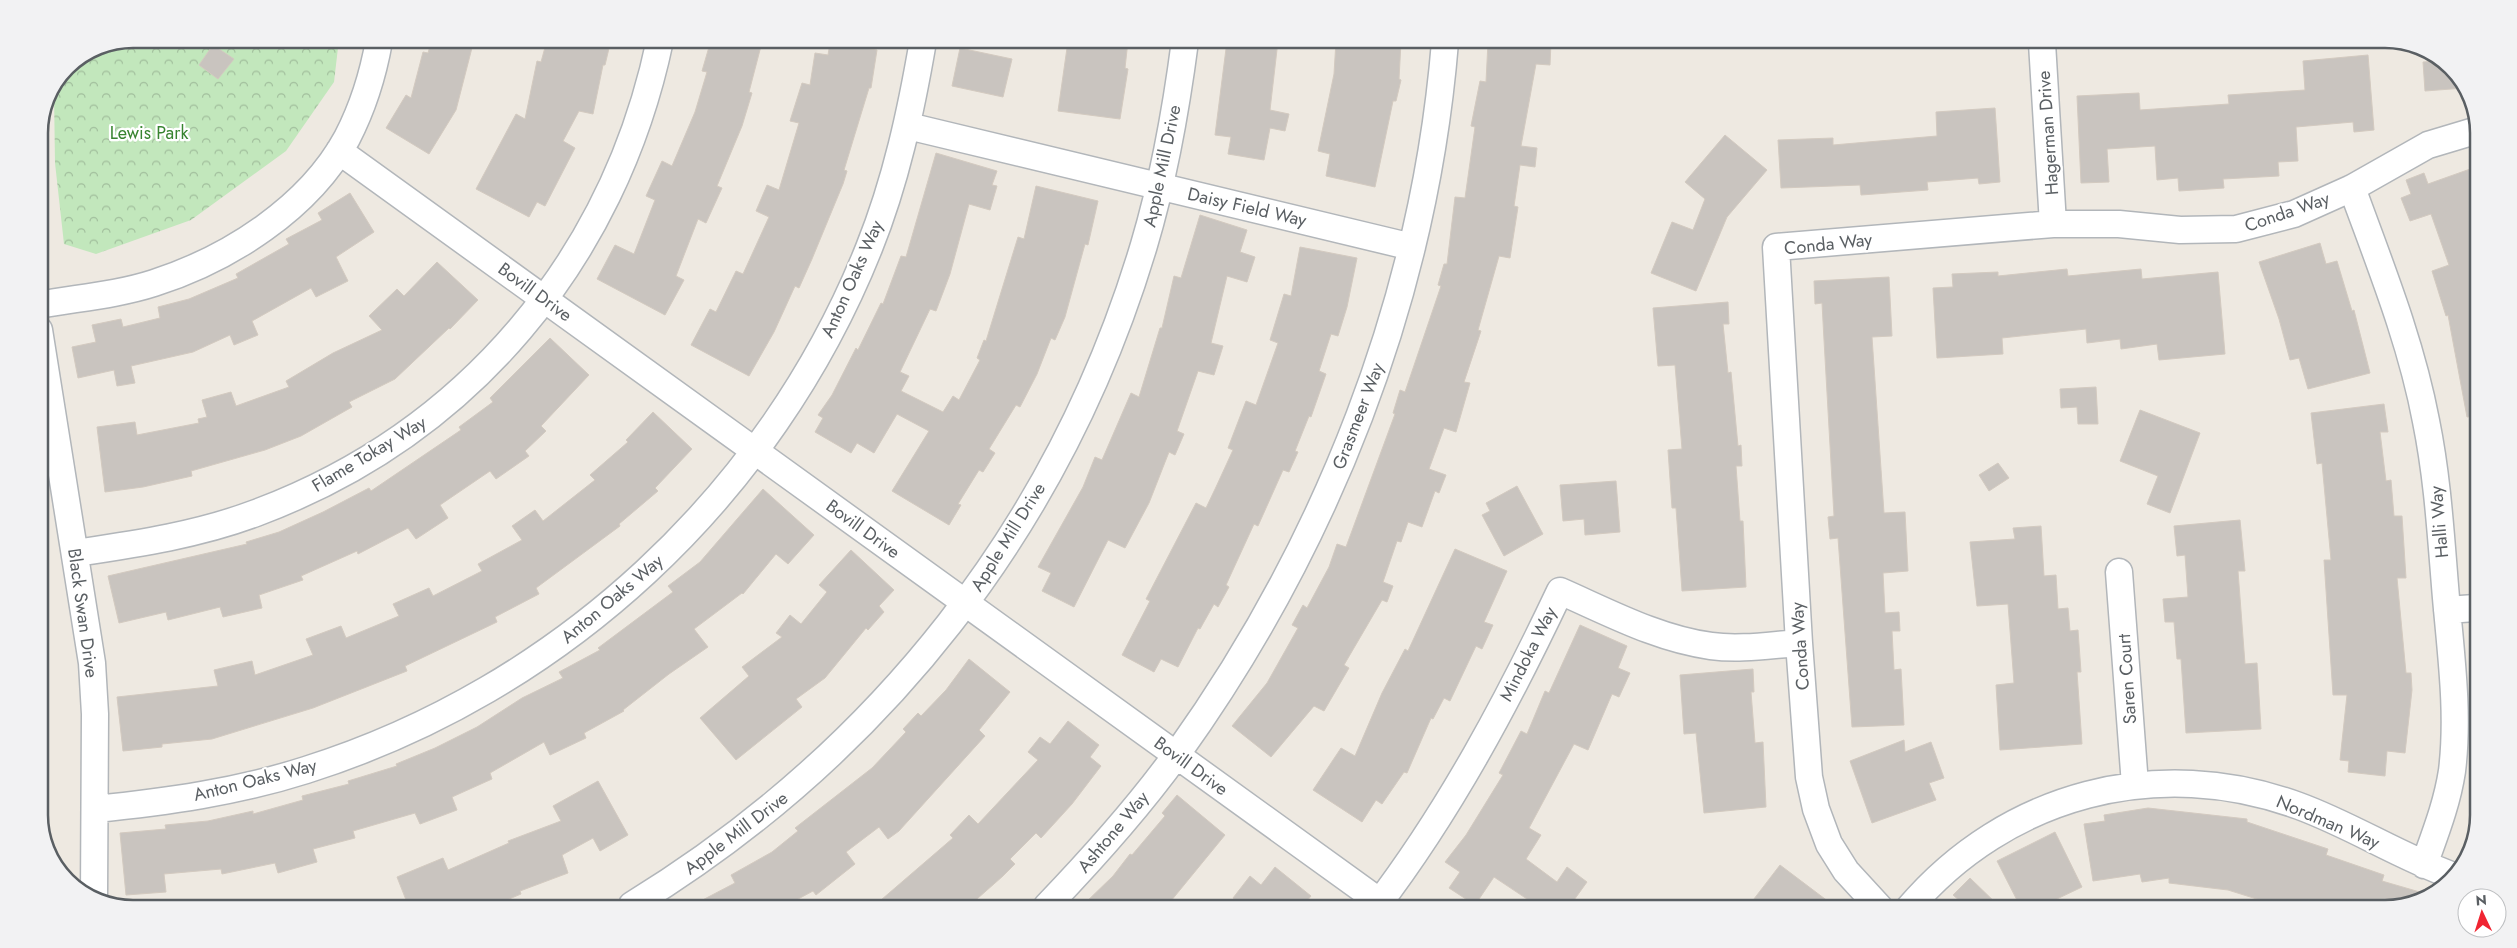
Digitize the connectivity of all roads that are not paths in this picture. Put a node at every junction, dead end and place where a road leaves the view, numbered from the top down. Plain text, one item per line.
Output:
1 (377, 48) edge
2 (658, 48) edge
3 (922, 48) edge
4 (1184, 48) edge
5 (1444, 48) edge
6 (2042, 48) edge
7 (908, 126) junction
8 (2469, 133) edge
9 (339, 150) junction
10 (1160, 186) junction
11 (2352, 188) junction
12 (2053, 224) junction
13 (1412, 246) junction
14 (545, 299) junction
15 (48, 304) edge
16 (48, 384) edge
17 (755, 451) junction
18 (76, 554) junction
19 (2119, 572) dead end
20 (966, 603) junction
21 (2470, 608) edge
22 (2447, 610) junction
23 (1799, 643) junction
24 (1176, 755) junction
25 (2135, 785) junction
26 (95, 809) junction
27 (2424, 865) junction
28 (2446, 873) edge
29 (94, 891) edge
30 (640, 900) edge
31 (1053, 900) edge
32 (1374, 900) edge
33 (1384, 900) edge
34 (1872, 900) edge
35 (1917, 900) edge

1 - 9 street
2 - 14 street, Flame Tokay Way
3 - 7 street, Anton Oaks Way
4 - 10 street, Apple Mill Drive
5 - 13 street, Grasmeer Way
6 - 12 street, Hagerman Drive
7 - 10 street, Daisy Field Way
7 - 17 street, Anton Oaks Way
8 - 11 street, Conda Way
9 - 14 street, Bovill Drive
9 - 15 street
10 - 13 street, Daisy Field Way
10 - 20 street, Apple Mill Drive
11 - 12 street, Conda Way
11 - 22 street, Halli Way
12 - 23 street, Conda Way
13 - 24 street, Grasmeer Way
14 - 17 street, Bovill Drive
14 - 18 street, Flame Tokay Way
16 - 18 street, Black Swan Drive
17 - 20 street, Bovill Drive
17 - 26 street, Anton Oaks Way
18 - 26 street, Black Swan Drive
19 - 25 street, Saren Court
20 - 24 street, Bovill Drive
20 - 30 street, Apple Mill Drive
21 - 22 street
22 - 27 street, Halli Way
23 - 33 street, Mindoka Way
23 - 34 street, Conda Way
24 - 31 street, Ashtone Way
24 - 32 street, Bovill Drive
25 - 27 street, Nordman Way
25 - 35 street, Nordman Way
26 - 29 street, Black Swan Drive
27 - 28 street, Nordman Way

